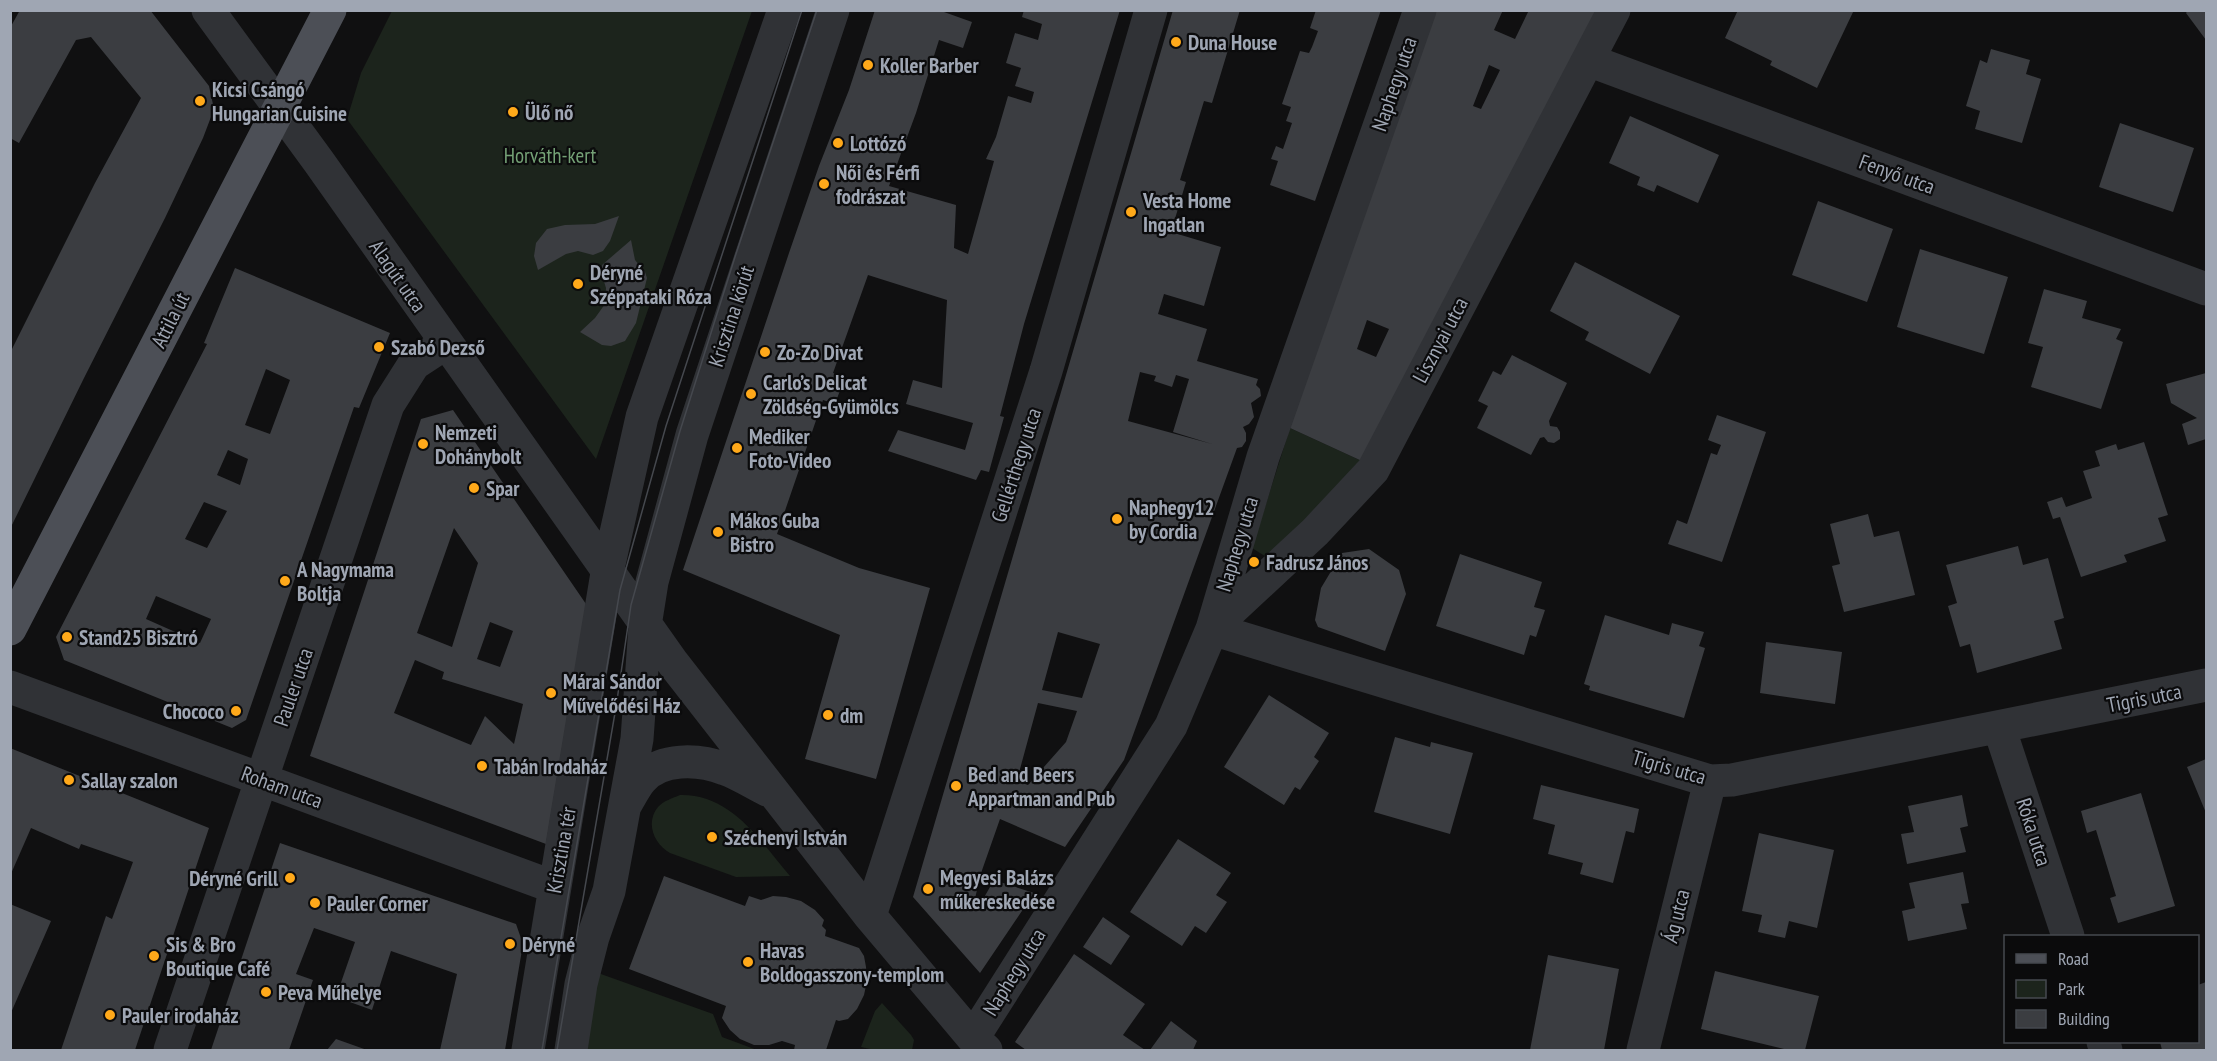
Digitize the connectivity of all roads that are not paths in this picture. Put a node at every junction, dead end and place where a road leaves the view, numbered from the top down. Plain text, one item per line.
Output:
1 (208, 10) edge
2 (330, 10) edge
3 (784, 10) edge
4 (833, 10) edge
5 (1151, 10) edge
6 (1420, 10) edge
7 (1614, 10) edge
8 (1588, 60) junction
9 (280, 108) junction
10 (2206, 289) edge
11 (446, 343) junction
12 (607, 573) junction
13 (645, 626) junction
14 (1212, 628) junction
15 (10, 629) edge
16 (2206, 685) edge
17 (10, 687) edge
18 (1999, 727) junction
19 (1710, 781) junction
20 (273, 784) junction
21 (775, 794) junction
22 (625, 805) junction
23 (555, 887) junction
24 (870, 916) junction
25 (2068, 935) edge
26 (979, 1044) edge
27 (170, 1050) edge
28 (528, 1050) edge
29 (571, 1050) edge
30 (1642, 1050) edge

1 - 9 street, Alagút utca
2 - 9 main road, Attila út
3 - 12 street
4 - 13 street, Krisztina körút
5 - 24 street, Gellérthegy utca
6 - 14 street, Naphegy utca
7 - 8 street, Lisznyai utca
8 - 10 street, Fenyő utca
8 - 14 street, Lisznyai utca
9 - 11 street, Alagút utca
9 - 15 main road, Attila út
11 - 12 street, Alagút utca
11 - 20 street, Pauler utca
12 - 13 street
12 - 23 street, Krisztina tér
13 - 21 street
13 - 22 street
14 - 19 street, Tigris utca
14 - 26 street, Naphegy utca
16 - 18 street, Tigris utca
17 - 20 street, Roham utca
18 - 19 street, Tigris utca
18 - 25 street, Róka utca
19 - 30 street, Ág utca
20 - 23 street, Roham utca
20 - 27 street, Pauler utca
21 - 22 street
21 - 24 street
22 - 29 street
23 - 28 street, Krisztina tér
24 - 26 street

